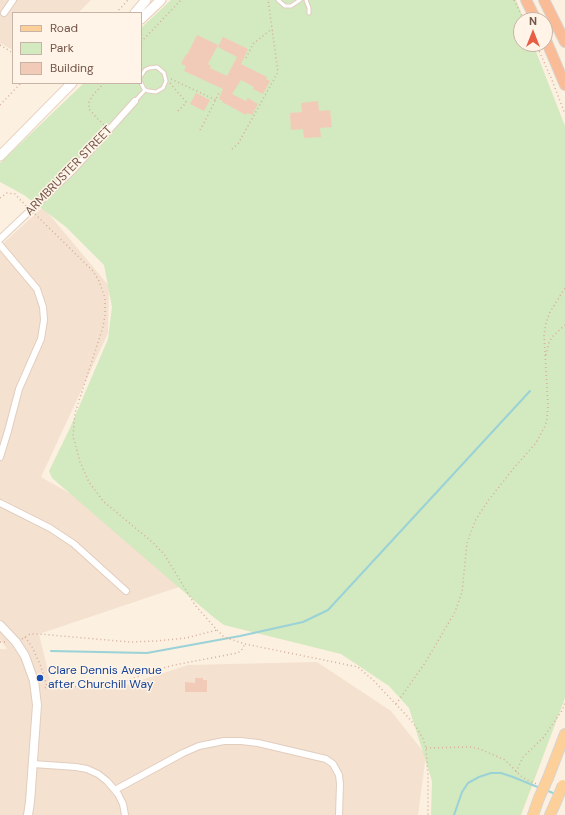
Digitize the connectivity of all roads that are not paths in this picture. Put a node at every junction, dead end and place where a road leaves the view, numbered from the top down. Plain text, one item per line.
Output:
1 (13, 0) edge
2 (146, 0) edge
3 (161, 0) edge
4 (278, 0) edge
5 (300, 0) edge
6 (306, 0) edge
7 (526, 0) edge
8 (544, 0) edge
9 (136, 12) edge
10 (532, 12) edge
11 (4, 13) dead end
12 (309, 13) dead end
13 (142, 18) edge
14 (565, 42) edge
15 (551, 52) edge
16 (142, 74) edge
17 (71, 84) edge
18 (142, 84) edge
19 (565, 84) edge
20 (145, 90) junction
21 (135, 101) joint
22 (0, 156) edge
23 (0, 239) edge
24 (0, 245) edge
25 (0, 456) edge
26 (0, 503) edge
27 (126, 591) dead end
28 (0, 625) edge
29 (565, 734) edge
30 (33, 764) junction
31 (564, 782) edge
32 (115, 790) junction
33 (28, 815) edge
34 (125, 815) edge
35 (340, 815) edge
36 (533, 815) edge
37 (550, 815) edge

1 - 11 street
2 - 9 main road
3 - 13 main road
4 - 5 lane
6 - 12 lane
7 - 10 highway
8 - 14 highway
15 - 19 highway
16 - 20 lane
17 - 22 main road
18 - 20 lane
20 - 21 lane
21 - 23 street, ARMBRUSTER STREET
24 - 25 street
26 - 27 street
28 - 30 street
29 - 36 main road, bridge
30 - 32 street
30 - 33 street
31 - 37 main road, bridge
32 - 34 street
32 - 35 street

